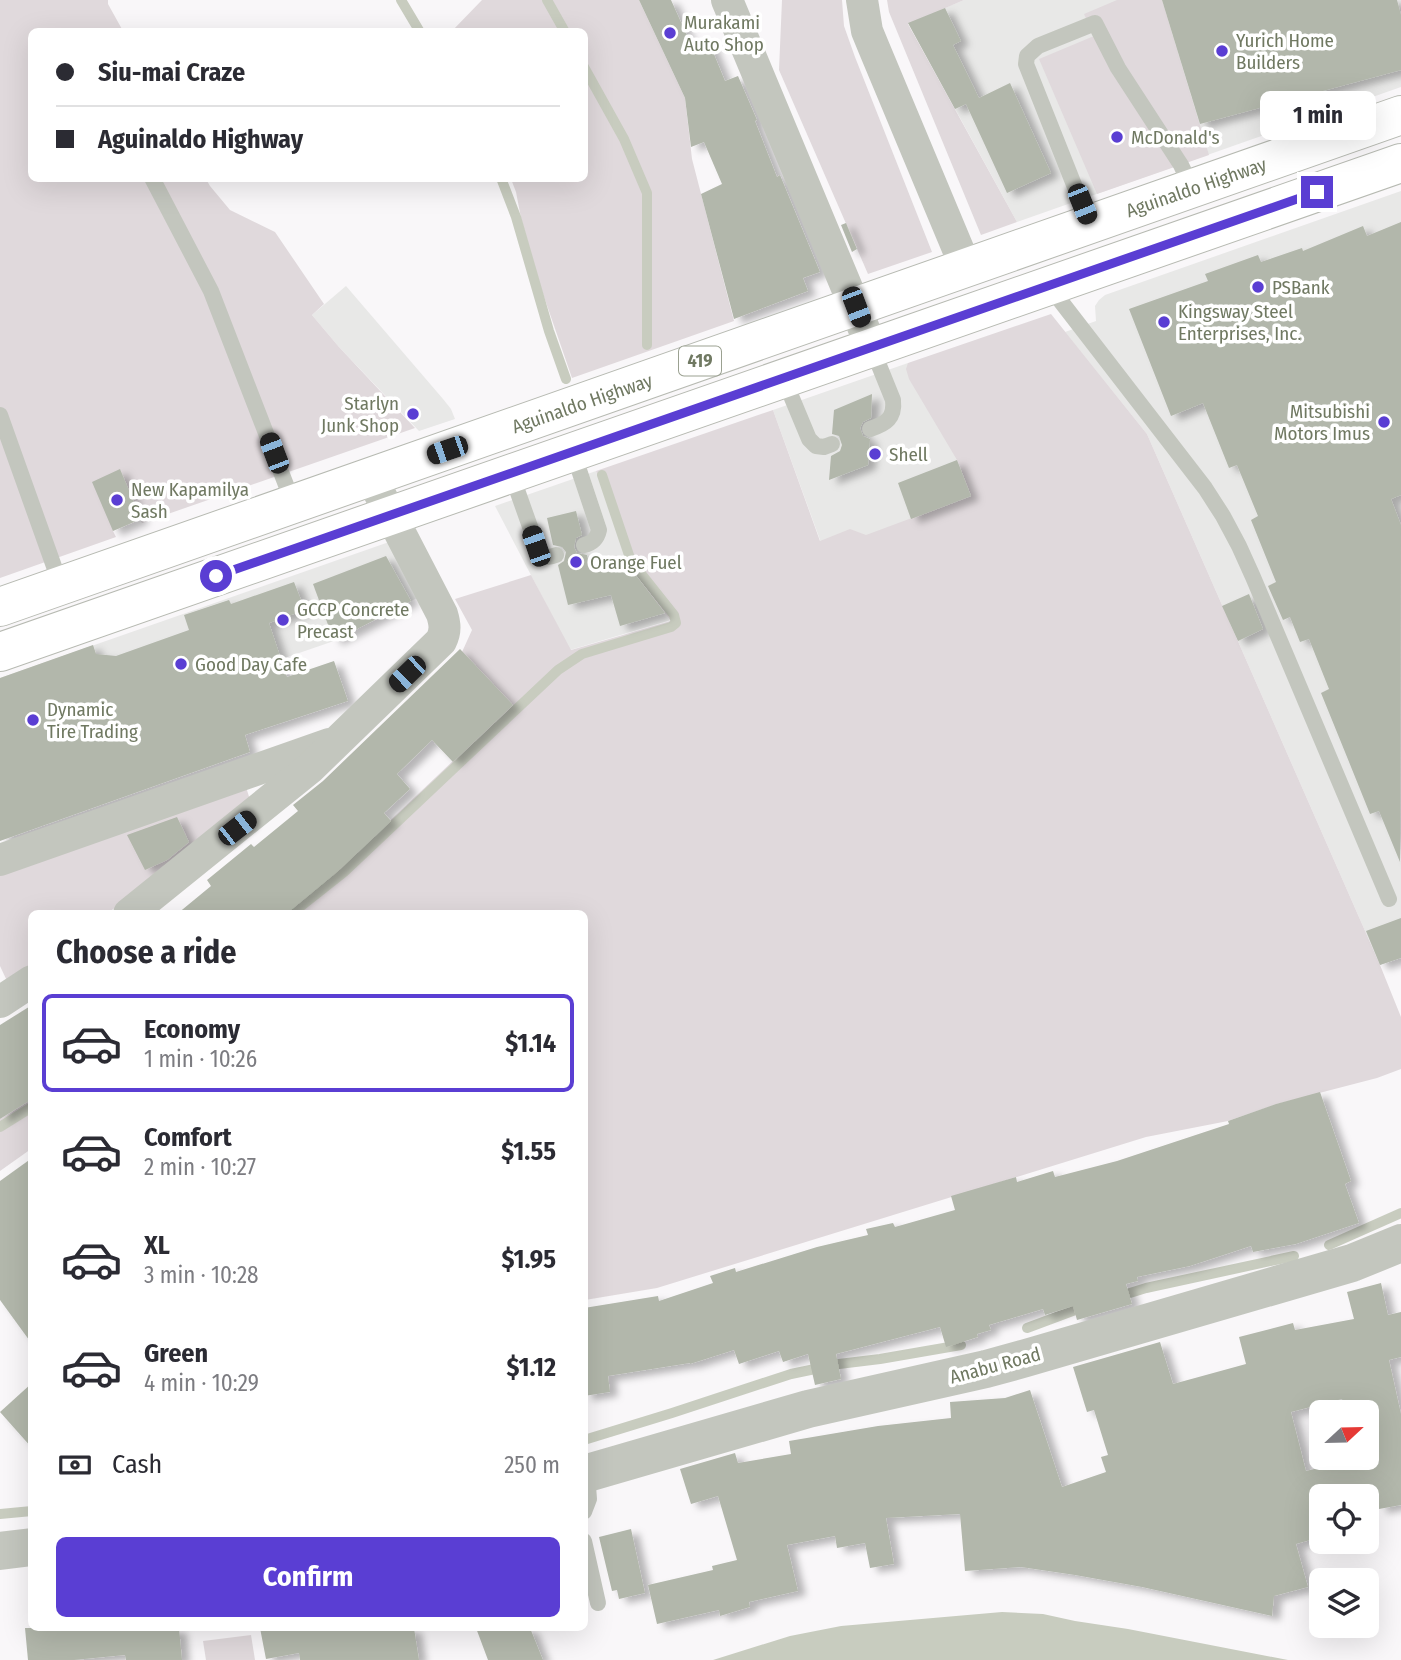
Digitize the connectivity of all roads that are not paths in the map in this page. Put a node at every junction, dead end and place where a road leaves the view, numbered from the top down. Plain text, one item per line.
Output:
1 (727, 0) edge
2 (862, 0) edge
3 (1401, 115) edge
4 (1401, 163) edge
5 (154, 182) edge
6 (1192, 188) junction
7 (1090, 225) junction
8 (966, 268) junction
9 (1049, 286) junction
10 (856, 307) junction
11 (872, 348) junction
12 (784, 379) junction
13 (0, 415) edge
14 (870, 429) dead end
15 (832, 444) dead end
16 (573, 452) junction
17 (511, 473) junction
18 (371, 477) junction
19 (293, 504) junction
20 (391, 515) junction
21 (584, 545) dead end
22 (556, 555) dead end
23 (61, 586) junction
24 (0, 607) edge
25 (0, 652) edge
26 (339, 740) junction
27 (0, 860) edge
28 (1390, 899) dead end
29 (133, 910) edge
30 (28, 984) edge
31 (0, 1002) edge
32 (1401, 1243) edge
33 (588, 1473) edge
34 (28, 1548) edge
35 (0, 1551) edge
36 (588, 1559) edge
37 (598, 1603) dead end

1 - 10 street
2 - 8 street
3 - 6 highway, Aguinaldo Highway / 419
4 - 9 highway, 419
5 - 19 lane
6 - 7 highway, Aguinaldo Highway / 419
6 - 7 lane
7 - 8 highway, Aguinaldo Highway / 419
8 - 10 highway, Aguinaldo Highway / 419
9 - 11 highway, 419
9 - 28 lane
10 - 11 street
10 - 18 highway, Aguinaldo Highway / 419
11 - 12 highway, 419
11 - 14 lane
12 - 15 lane
12 - 16 highway, 419
13 - 23 lane
16 - 17 highway, 419
16 - 21 lane
17 - 20 highway, 419
17 - 22 lane
18 - 19 highway, Aguinaldo Highway / 419
18 - 20 street
19 - 23 highway, Aguinaldo Highway / 419
20 - 25 highway, 419
20 - 26 street
23 - 24 highway, Aguinaldo Highway / 419
26 - 27 street
26 - 29 street
30 - 31 street
32 - 33 street, Anabu Road
34 - 35 street
36 - 37 lane

